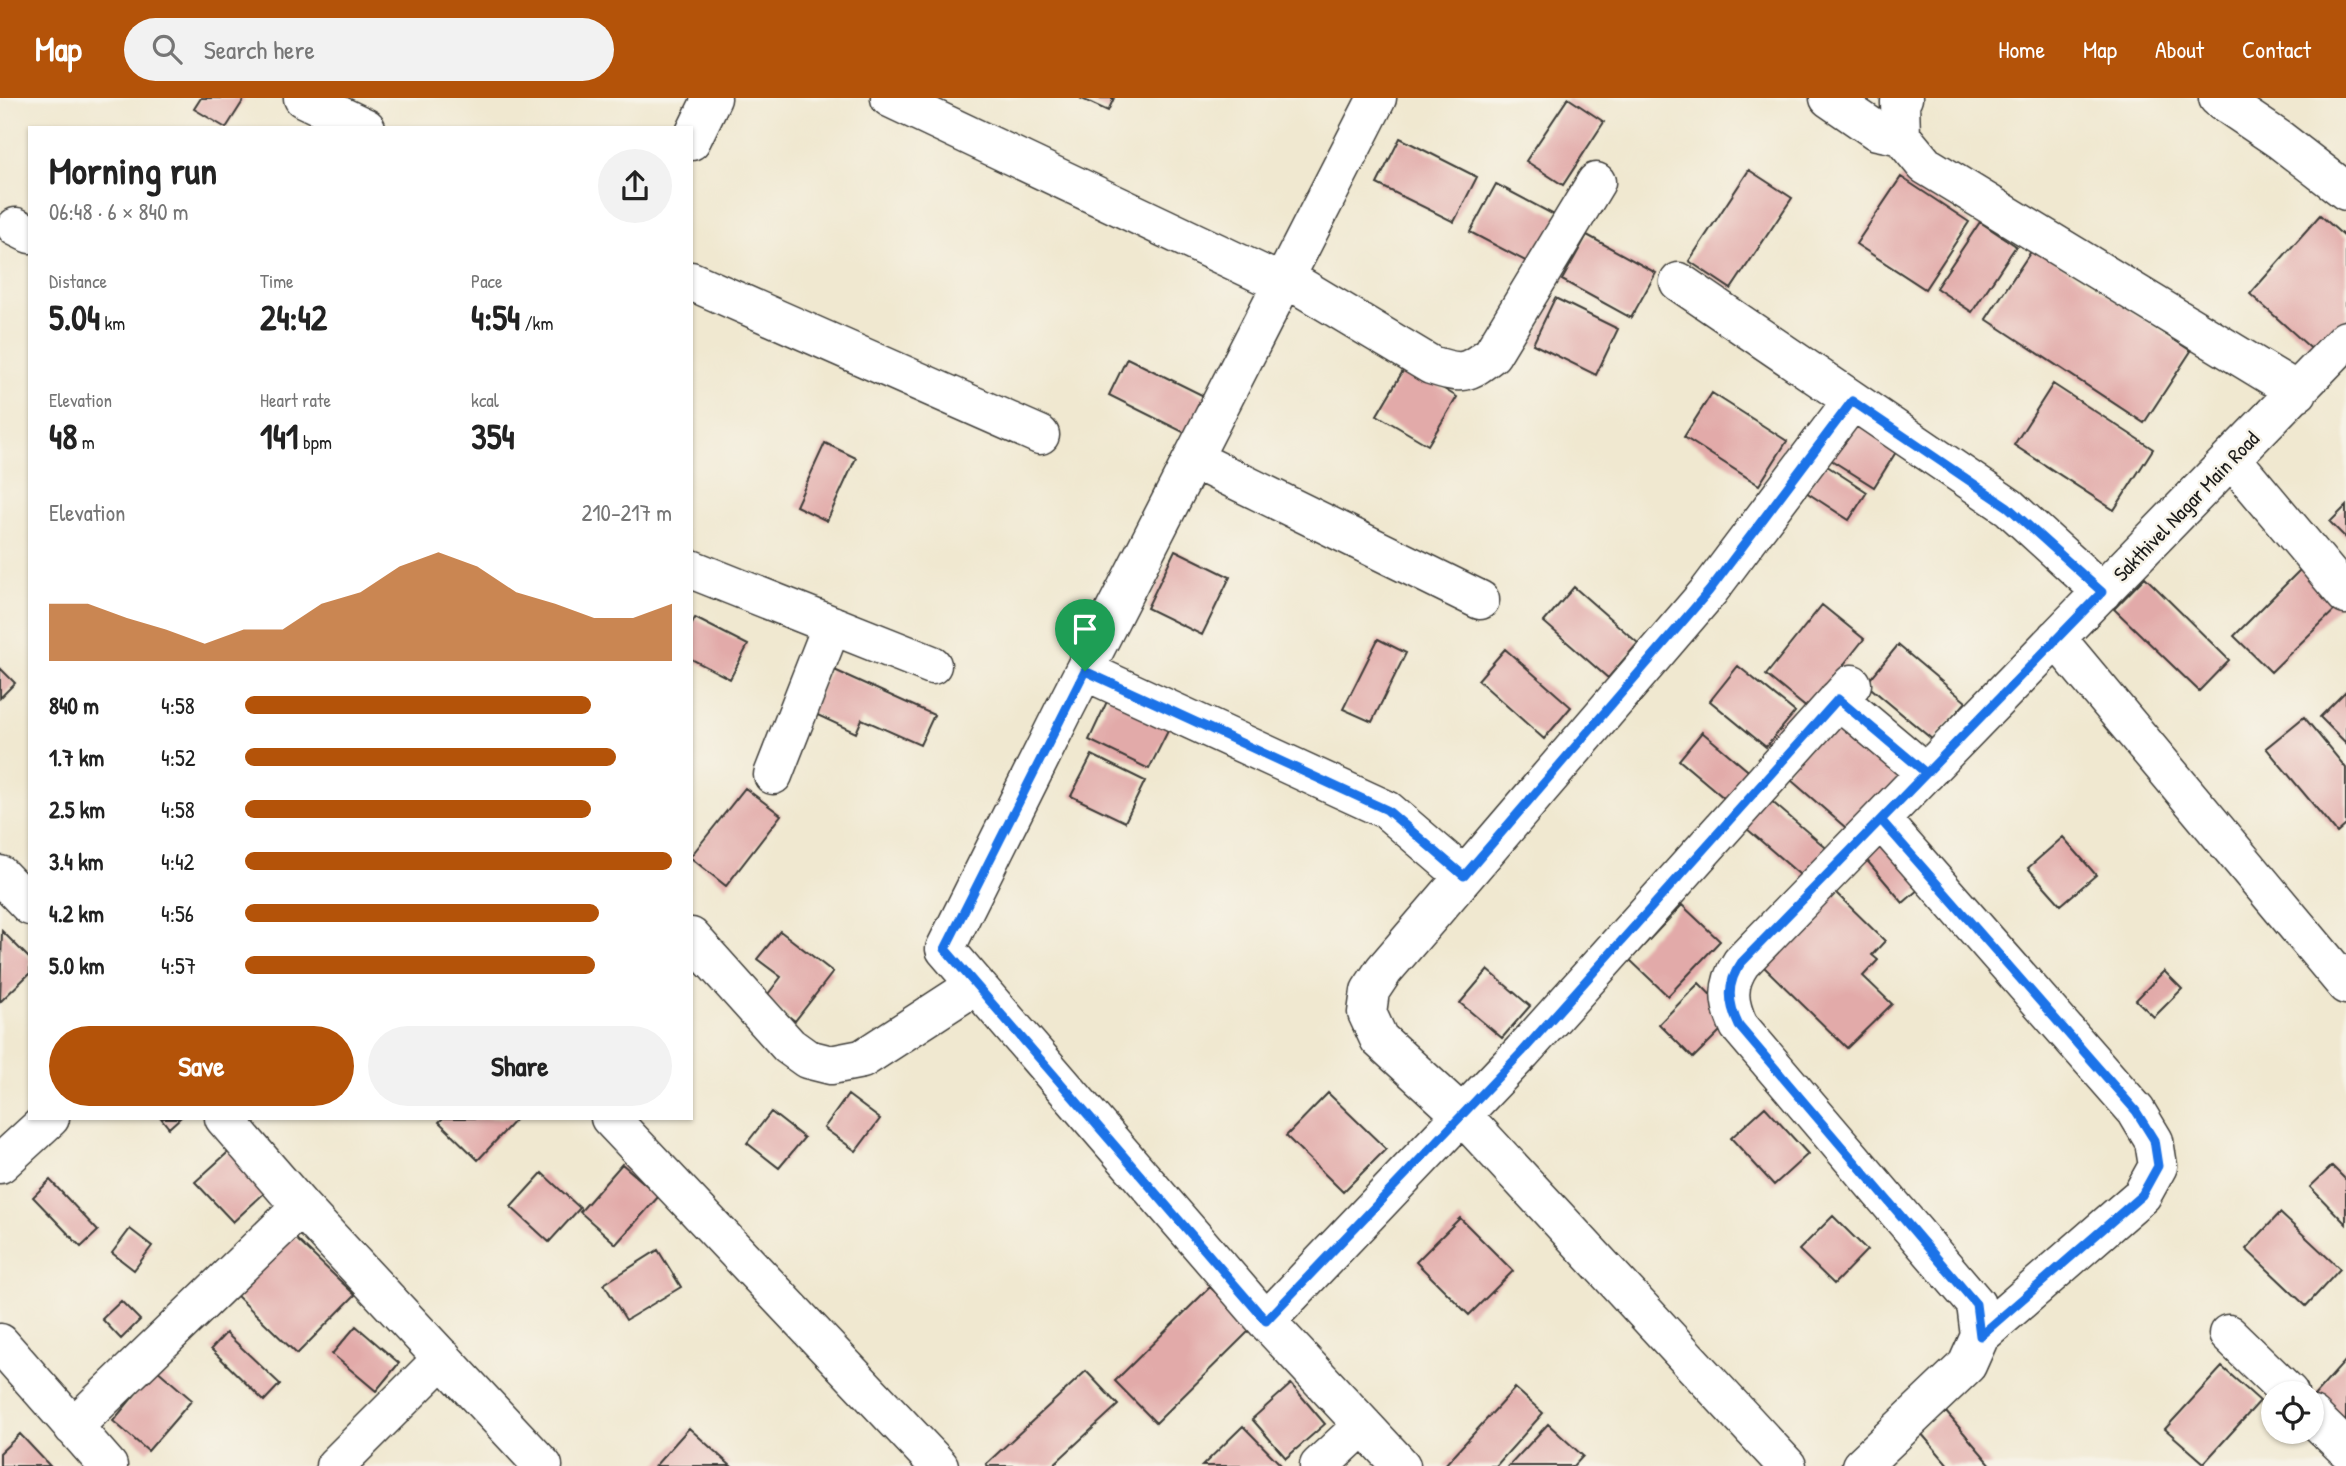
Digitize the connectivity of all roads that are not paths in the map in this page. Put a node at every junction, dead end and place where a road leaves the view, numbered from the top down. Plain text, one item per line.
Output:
1 (303, 98) edge
2 (712, 98) edge
3 (890, 98) edge
4 (1377, 98) edge
5 (1829, 98) edge
6 (1903, 98) edge
7 (2218, 98) edge
8 (362, 126) edge
9 (1901, 136) junction
10 (693, 137) edge
11 (1596, 182) dead end
12 (2346, 191) edge
13 (693, 282) edge
14 (1679, 282) dead end
15 (1283, 284) junction
16 (2346, 341) edge
17 (2298, 392) junction
18 (1852, 401) junction
19 (1040, 435) dead end
20 (1194, 459) junction
21 (2232, 459) junction
22 (693, 570) edge
23 (2102, 592) junction
24 (2346, 596) edge
25 (1480, 600) dead end
26 (832, 625) junction
27 (2056, 638) junction
28 (932, 665) dead end
29 (1085, 671) junction
30 (1926, 773) junction
31 (773, 775) dead end
32 (1881, 820) junction
33 (0, 875) edge
34 (1464, 876) junction
35 (28, 904) edge
36 (693, 939) edge
37 (976, 985) junction
38 (2346, 985) edge
39 (1461, 1114) junction
40 (48, 1120) edge
41 (226, 1120) edge
42 (612, 1120) edge
43 (0, 1164) edge
44 (301, 1207) junction
45 (1266, 1321) junction
46 (2228, 1334) dead end
47 (1980, 1336) junction
48 (0, 1343) edge
49 (443, 1358) junction
50 (2277, 1381) edge
51 (1363, 1425) junction
52 (73, 1427) junction
53 (2324, 1428) edge
54 (2346, 1449) edge
55 (108, 1466) edge
56 (335, 1466) edge
57 (543, 1466) edge
58 (939, 1466) edge
59 (1319, 1466) edge
60 (1401, 1466) edge
61 (1787, 1466) edge
62 (1861, 1466) edge

1 - 8 street
2 - 10 street
3 - 15 street
4 - 15 street
5 - 9 street
6 - 9 street
7 - 12 street
9 - 17 street
11 - 15 street
13 - 19 street
14 - 18 street
15 - 20 street
16 - 17 street, Sakthivel Nagar Main Road
17 - 21 street, Sakthivel Nagar Main Road
18 - 23 street
18 - 34 street
20 - 25 street
20 - 29 street
21 - 23 street, Sakthivel Nagar Main Road
21 - 24 street
22 - 26 street
23 - 27 street, Sakthivel Nagar Main Road
26 - 28 street
26 - 31 street
27 - 30 street, Sakthivel Nagar Main Road
27 - 38 street
29 - 34 street
29 - 37 street
30 - 32 street, Sakthivel Nagar Main Road
30 - 39 street
32 - 47 street, Sakthivel Nagar Main Road
32 - 47 street
33 - 35 street
34 - 39 street
36 - 37 street
37 - 45 street
39 - 45 street
39 - 61 street
40 - 43 street
41 - 44 street
42 - 58 street
44 - 49 street
44 - 52 street
45 - 51 street
46 - 50 street
47 - 62 street
48 - 52 street
49 - 56 street
49 - 57 street
51 - 59 street
51 - 60 street
52 - 55 street
53 - 54 street

